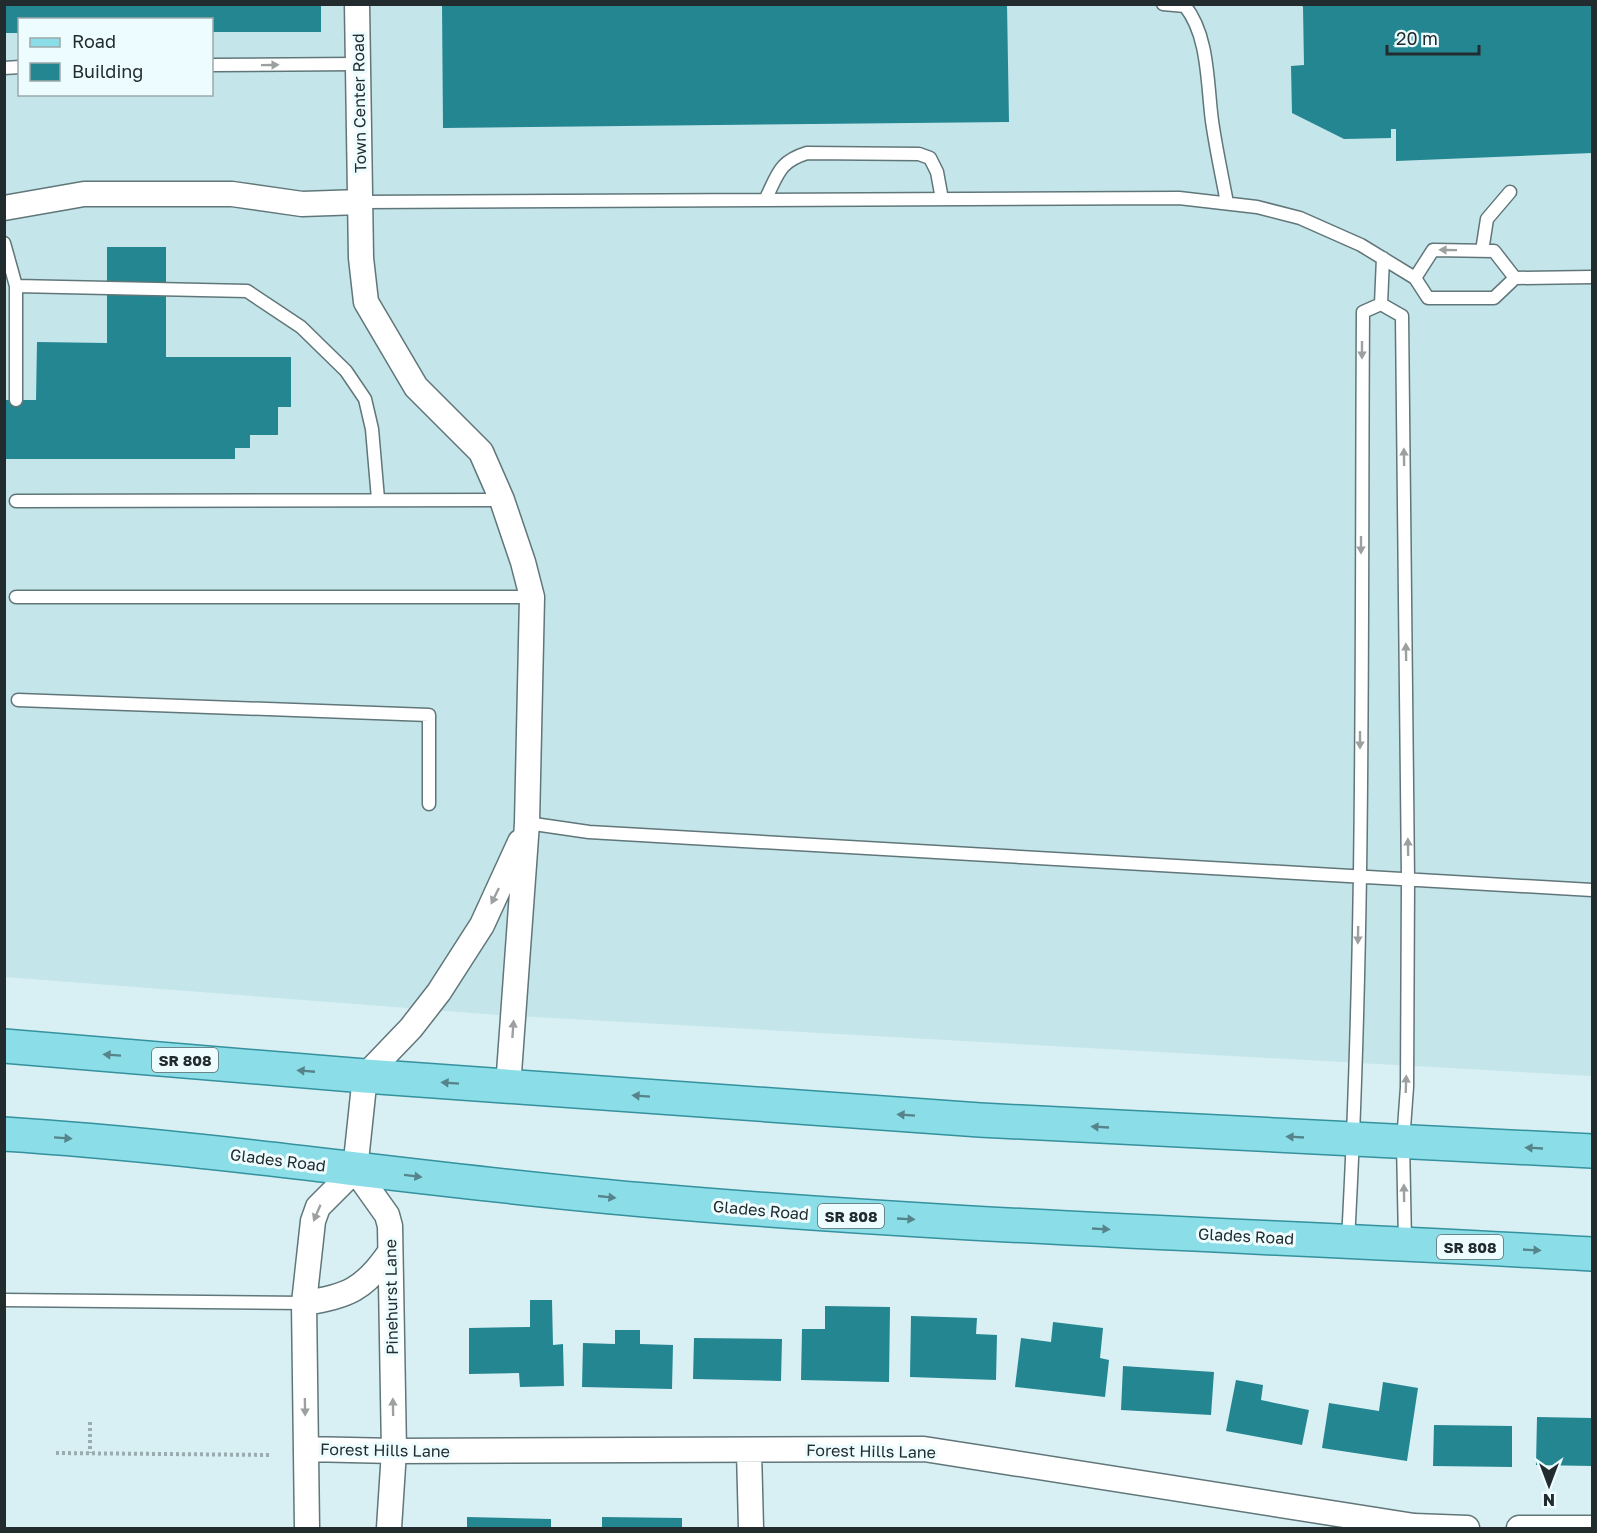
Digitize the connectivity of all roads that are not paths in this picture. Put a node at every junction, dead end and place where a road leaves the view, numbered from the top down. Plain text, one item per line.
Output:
1 (357, 4) edge
2 (1163, 4) edge
3 (358, 64) junction
4 (213, 66) edge
5 (1510, 192) dead end
6 (942, 199) junction
7 (765, 200) junction
8 (361, 202) junction
9 (1227, 203) junction
10 (4, 208) edge
11 (4, 243) edge
12 (1482, 251) junction
13 (1383, 258) junction
14 (1593, 277) edge
15 (1415, 278) junction
16 (1515, 278) junction
17 (16, 286) junction
18 (1381, 304) junction
19 (10, 317) edge
20 (16, 400) dead end
21 (378, 499) junction
22 (502, 500) junction
23 (16, 501) dead end
24 (16, 597) dead end
25 (532, 597) junction
26 (18, 700) dead end
27 (429, 804) dead end
28 (527, 823) junction
29 (1360, 877) junction
30 (1408, 879) junction
31 (1593, 890) edge
32 (4, 1046) edge
33 (365, 1076) junction
34 (508, 1087) junction
35 (4, 1134) edge
36 (1353, 1140) junction
37 (1402, 1142) junction
38 (1593, 1152) edge
39 (355, 1170) junction
40 (1348, 1240) junction
41 (1405, 1243) junction
42 (390, 1252) junction
43 (1593, 1254) edge
44 (4, 1300) edge
45 (304, 1303) junction
46 (306, 1449) junction
47 (394, 1451) junction
48 (749, 1451) junction
49 (307, 1528) edge
50 (389, 1528) edge
51 (751, 1528) edge
52 (1467, 1528) edge
53 (1519, 1528) edge
54 (1593, 1528) edge

1 - 3 street, Town Center Road
2 - 9 lane
4 -> 3 lane
3 - 8 street, Town Center Road
5 - 12 lane
6 - 7 lane
6 - 7 lane
6 - 9 lane
7 - 8 lane
8 - 10 street
8 - 22 street, Town Center Road
9 - 13 lane
11 - 17 lane
12 -> 15 lane
12 - 16 lane
13 - 15 lane
13 - 18 lane
14 - 16 lane
15 - 16 lane
17 - 19 lane
17 - 21 lane
18 -> 29 lane
30 -> 18 lane
19 - 20 lane
21 - 22 lane
21 - 23 lane
22 - 25 street, Town Center Road
24 - 25 lane
25 - 28 street, Town Center Road
26 - 27 lane
28 - 29 lane
28 -> 33 street
34 -> 28 street, Town Center Road
29 - 30 lane
29 -> 36 lane
30 - 31 lane
37 -> 30 lane
33 -> 32 main road, SR 808
34 -> 33 main road, SR 808
33 - 39 street
36 -> 34 main road, SR 808
35 -> 39 main road, Glades Road / SR 808
36 - 37 main road, SR 808
36 - 40 lane
38 -> 37 main road, SR 808
41 -> 37 lane
39 -> 40 main road, Glades Road / SR 808
39 - 42 street, Pinehurst Lane
39 -> 45 street
40 - 41 main road, Glades Road / SR 808
41 -> 43 main road, Glades Road / SR 808
42 - 45 street
47 -> 42 street, Pinehurst Lane
44 - 45 lane
45 -> 46 street
46 - 47 street, Forest Hills Lane
46 - 49 street
47 - 48 street, Forest Hills Lane
47 - 50 street, Pinehurst Lane
48 - 51 street
48 - 52 street, Forest Hills Lane
53 - 54 street

